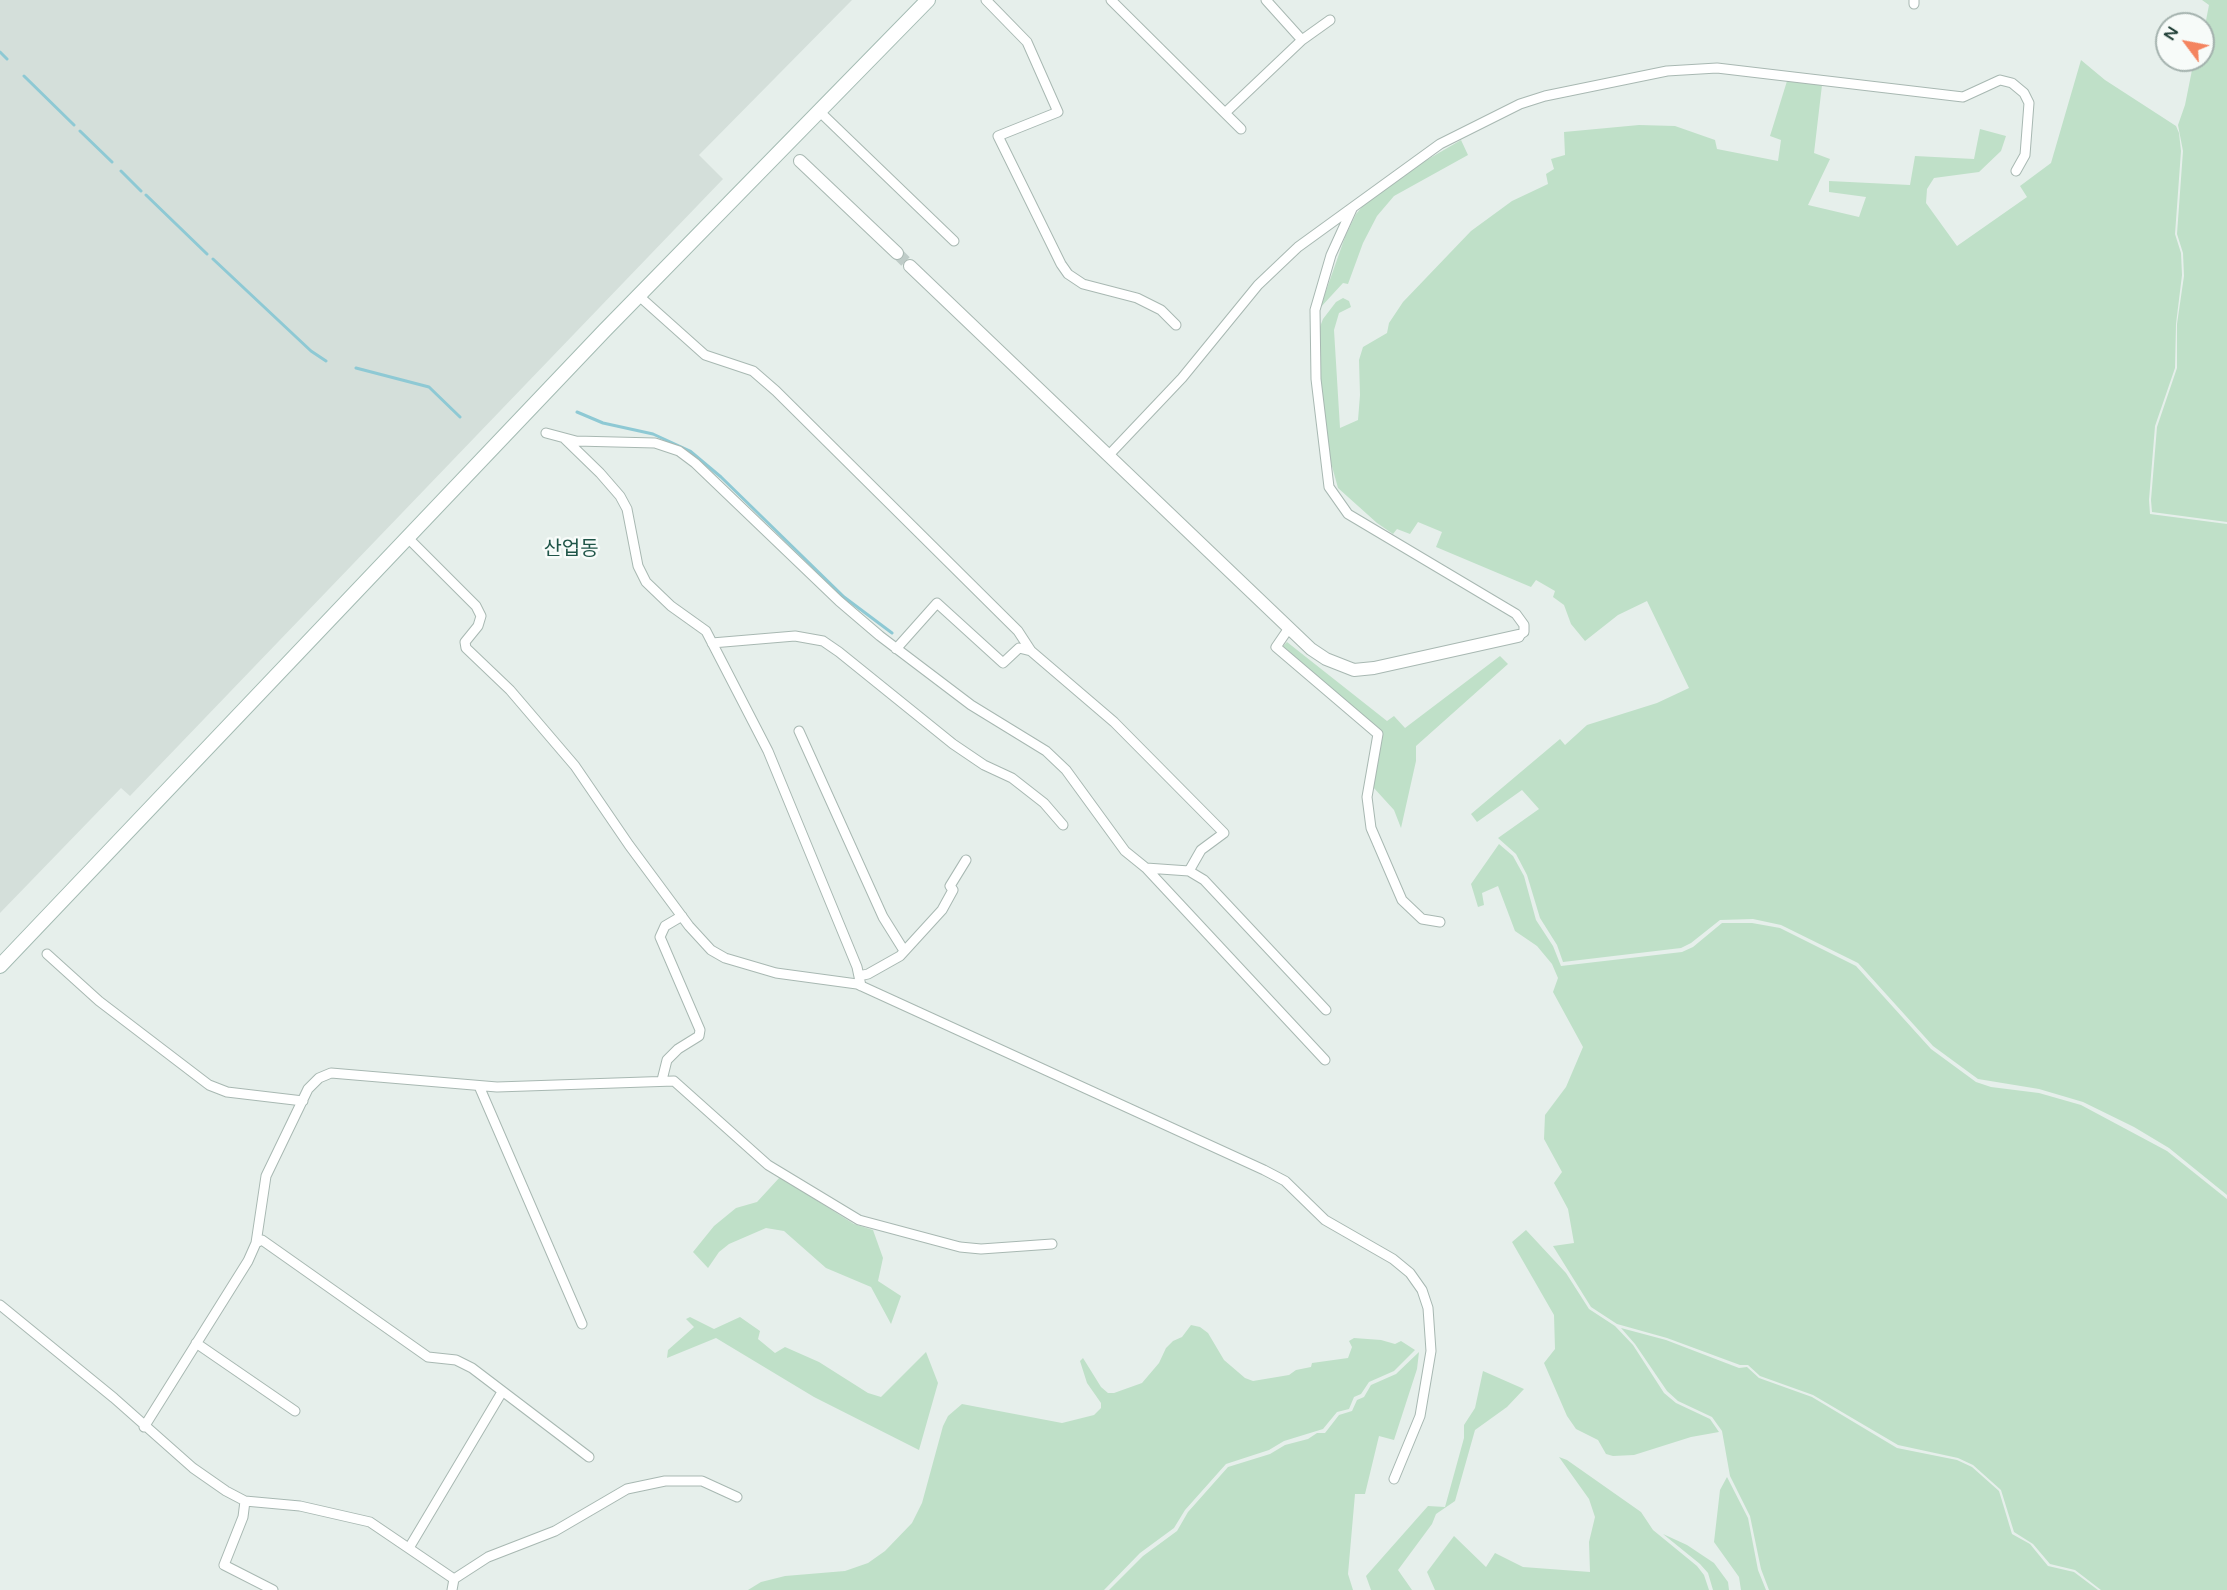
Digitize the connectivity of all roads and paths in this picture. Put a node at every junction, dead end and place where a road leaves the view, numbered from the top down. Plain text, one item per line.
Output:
1 (928, 0) edge
2 (986, 0) edge
3 (1111, 0) edge
4 (1266, 0) edge
5 (1330, 20) dead end
6 (1302, 40) junction
7 (820, 112) junction
8 (1225, 113) junction
9 (1241, 129) dead end
10 (800, 160) dead end
11 (2016, 171) dead end
12 (1352, 208) junction
13 (954, 241) dead end
14 (897, 253) tunnel mouth
15 (910, 266) tunnel mouth
16 (639, 296) junction
17 (1176, 325) dead end
18 (546, 433) dead end
19 (564, 437) junction
20 (1108, 456) junction
21 (408, 538) junction
22 (1289, 628) junction
23 (1518, 636) joint
24 (712, 643) junction
25 (896, 649) junction
26 (1031, 651) junction
27 (799, 731) dead end
28 (1064, 825) dead end
29 (966, 860) dead end
30 (1146, 867) junction
31 (1189, 871) junction
32 (682, 916) junction
33 (1440, 922) dead end
34 (903, 949) junction
35 (47, 954) dead end
36 (0, 966) edge
37 (859, 976) junction
38 (861, 986) junction
39 (1326, 1010) dead end
40 (1325, 1060) dead end
41 (662, 1080) junction
42 (479, 1086) junction
43 (303, 1101) junction
44 (256, 1243) junction
45 (1052, 1244) dead end
46 (0, 1305) edge
47 (582, 1324) dead end
48 (196, 1343) junction
49 (502, 1392) junction
50 (295, 1411) dead end
51 (144, 1427) junction
52 (589, 1457) dead end
53 (1394, 1479) dead end
54 (736, 1497) dead end
55 (245, 1501) junction
56 (409, 1548) junction
57 (454, 1579) junction
58 (273, 1590) edge
59 (452, 1590) edge

1 - 7 main road
2 - 17 street
3 - 8 street
4 - 6 street
5 - 6 street
6 - 8 street
7 - 13 street
7 - 16 main road
8 - 9 street
10 - 14 street
11 - 12 street
12 - 20 street
12 - 23 street
15 - 20 street
16 - 21 main road
16 - 26 street
18 - 19 street
19 - 24 street
19 - 25 street
20 - 22 street
21 - 32 street
21 - 36 main road
22 - 23 street
22 - 33 street
24 - 28 street
24 - 37 street
25 - 26 street
25 - 30 street
26 - 31 street
27 - 34 street
29 - 34 street
30 - 31 street
30 - 40 street
31 - 39 street
32 - 38 street
32 - 41 street
34 - 37 street
35 - 43 street
37 - 38 street
38 - 53 street
41 - 42 street
41 - 45 street
42 - 43 street
42 - 47 street
43 - 44 street
44 - 48 street
44 - 49 street
46 - 51 street
48 - 50 street
48 - 51 street
49 - 52 street
49 - 56 street
51 - 55 street
54 - 57 street
55 - 56 street
55 - 58 street
56 - 57 street
57 - 59 street

